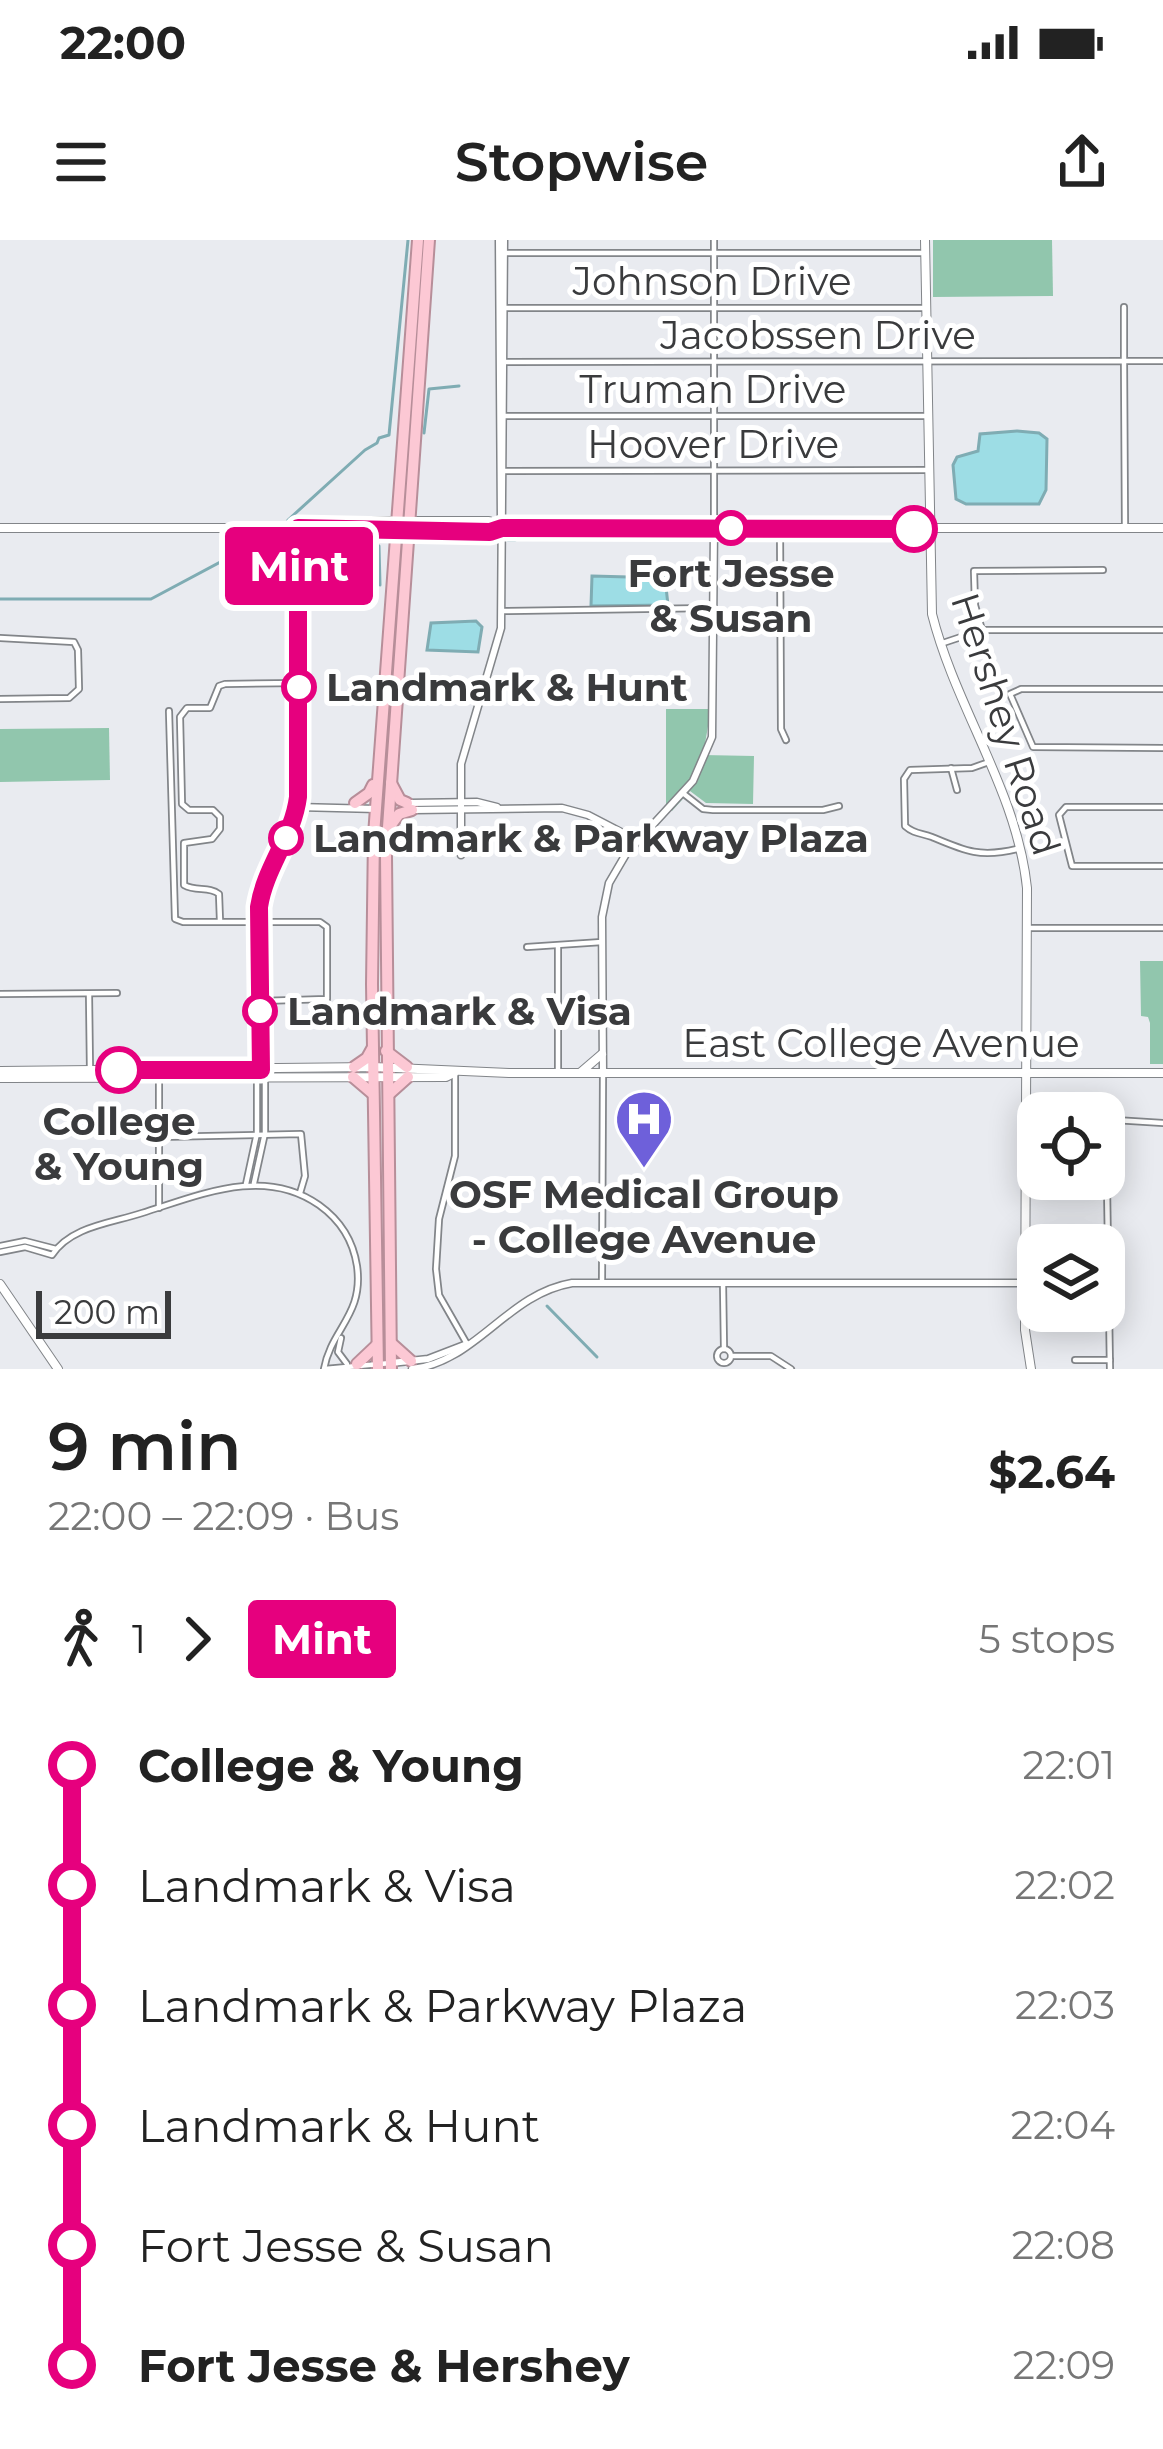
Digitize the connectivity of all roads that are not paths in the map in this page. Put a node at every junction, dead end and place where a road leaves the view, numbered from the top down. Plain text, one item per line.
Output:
1 (418, 240) edge
2 (429, 240) edge
3 (501, 240) edge
4 (714, 240) edge
5 (925, 240) edge
6 (501, 253) junction
7 (714, 253) junction
8 (925, 253) junction
9 (1124, 307) dead end
10 (501, 308) junction
11 (714, 308) junction
12 (926, 308) junction
13 (1124, 361) junction
14 (1163, 361) edge
15 (501, 362) junction
16 (714, 362) junction
17 (927, 362) junction
18 (501, 416) junction
19 (714, 416) junction
20 (928, 416) junction
21 (714, 470) junction
22 (928, 470) junction
23 (501, 471) junction
24 (404, 502) junction
25 (377, 525) junction
26 (402, 526) junction
27 (428, 526) junction
28 (298, 528) junction
29 (502, 528) junction
30 (714, 528) junction
31 (781, 528) junction
32 (1125, 528) junction
33 (1163, 528) edge
34 (0, 529) edge
35 (928, 529) junction
36 (400, 551) junction
37 (1103, 570) dead end
38 (714, 608) junction
39 (502, 611) junction
40 (982, 630) junction
41 (1163, 630) edge
42 (0, 638) edge
43 (940, 644) junction
44 (299, 683) junction
45 (1163, 689) edge
46 (0, 699) edge
47 (169, 711) dead end
48 (786, 740) dead end
49 (1163, 748) edge
50 (988, 761) junction
51 (951, 768) junction
52 (383, 777) junction
53 (957, 790) dead end
54 (683, 794) junction
55 (358, 806) junction
56 (382, 806) junction
57 (410, 806) junction
58 (460, 806) junction
59 (838, 806) dead end
60 (296, 807) junction
61 (1163, 807) edge
62 (381, 834) junction
63 (638, 841) junction
64 (1022, 848) junction
65 (461, 855) dead end
66 (1163, 866) edge
67 (220, 922) junction
68 (259, 922) junction
69 (1027, 928) junction
70 (1163, 928) edge
71 (602, 942) junction
72 (526, 947) dead end
73 (558, 947) junction
74 (117, 993) dead end
75 (0, 994) edge
76 (89, 994) junction
77 (260, 1001) junction
78 (380, 1048) junction
79 (602, 1054) junction
80 (89, 1070) junction
81 (163, 1072) junction
82 (353, 1072) junction
83 (380, 1072) junction
84 (407, 1072) junction
85 (455, 1072) junction
86 (558, 1073) junction
87 (580, 1073) junction
88 (603, 1073) junction
89 (1026, 1073) junction
90 (1163, 1073) edge
91 (0, 1074) edge
92 (261, 1075) junction
93 (380, 1096) junction
94 (1125, 1122) edge
95 (1163, 1123) edge
96 (261, 1133) junction
97 (159, 1137) junction
98 (250, 1184) junction
99 (300, 1193) junction
100 (159, 1208) junction
101 (1025, 1224) edge
102 (0, 1249) edge
103 (602, 1282) junction
104 (723, 1282) junction
105 (1017, 1282) edge
106 (0, 1284) edge
107 (343, 1331) junction
108 (1028, 1332) edge
109 (1108, 1332) edge
110 (384, 1342) junction
111 (467, 1344) junction
112 (724, 1349) junction
113 (731, 1356) junction
114 (1076, 1360) dead end
115 (1110, 1360) junction
116 (352, 1364) junction
117 (385, 1366) edge
118 (781, 1366) edge
119 (413, 1367) edge
120 (58, 1369) edge
121 (325, 1369) edge
122 (791, 1369) edge
123 (1031, 1369) edge
124 (1110, 1369) edge

1 - 24 highway
2 - 24 highway
3 - 6 street
4 - 7 street
5 - 8 main road, Hershey Road
6 - 7 street
6 - 10 street
7 - 8 street
7 - 11 street
8 - 12 main road, Hershey Road
9 - 13 street
10 - 11 street, Johnson Drive
10 - 15 street
11 - 12 street, Johnson Drive
11 - 16 street
12 - 17 main road, Hershey Road
13 - 14 street, Jacobssen Drive
13 - 17 street, Jacobssen Drive
13 - 32 street
15 - 16 street, Jacobssen Drive
15 - 18 street
16 - 17 street, Jacobssen Drive
16 - 19 street
17 - 20 main road, Hershey Road
18 - 19 street, Truman Drive
18 - 23 street
19 - 20 street, Truman Drive
19 - 21 street
20 - 22 main road, Hershey Road
21 - 22 street, Hoover Drive
21 - 23 street, Hoover Drive
21 - 30 street
22 - 35 main road, Hershey Road
23 - 29 street
24 - 25 main road
24 - 26 highway
24 - 27 main road
25 - 26 main road
25 - 28 main road
25 - 36 main road
26 - 27 main road
26 - 36 highway
27 - 29 main road
27 - 36 main road
28 - 34 main road
28 - 44 street
29 - 30 main road
29 - 39 street
30 - 31 main road
30 - 38 street
31 - 35 main road
31 - 48 street
32 - 33 main road
32 - 35 main road
35 - 43 main road, Hershey Road
36 - 52 highway
37 - 40 street
38 - 39 street
38 - 54 street
39 - 58 street
40 - 41 street
40 - 43 street
42 - 46 street
43 - 50 main road, Hershey Road
44 - 60 street
44 - 67 street
45 - 49 street
47 - 67 street
50 - 51 street
50 - 64 main road, Hershey Road
51 - 53 street
51 - 64 street
52 - 55 highway
52 - 56 highway
52 - 57 highway
54 - 59 street
54 - 63 street
55 - 56 street
55 - 60 street
55 - 62 highway
56 - 57 street
56 - 62 highway
57 - 58 street
57 - 62 highway
58 - 63 street
58 - 65 street
60 - 68 street
61 - 66 street
62 - 78 highway
63 - 71 street
64 - 69 main road, Hershey Road
67 - 68 street
68 - 77 street
68 - 77 street
69 - 70 street
69 - 89 main road, Hershey Road
71 - 73 street
71 - 79 street
72 - 73 street
73 - 86 street
74 - 76 street
75 - 76 street
76 - 80 street
77 - 92 street
78 - 82 highway
78 - 83 highway
78 - 84 highway
79 - 87 main road
79 - 88 street
80 - 81 main road, East College Avenue
80 - 91 main road, East College Avenue
81 - 91 main road, East College Avenue
81 - 92 main road, East College Avenue
81 - 97 street
82 - 83 main road, East College Avenue
82 - 92 main road, East College Avenue
82 - 93 highway
83 - 84 main road, East College Avenue
83 - 93 highway
84 - 85 main road, East College Avenue
84 - 93 highway
85 - 86 main road, East College Avenue
85 - 111 street
86 - 87 main road, East College Avenue
87 - 88 main road, East College Avenue
88 - 89 main road, East College Avenue
88 - 103 street
89 - 90 main road, East College Avenue
89 - 101 main road, Hershey Road
92 - 96 street
93 - 110 highway
94 - 95 street
96 - 97 street
96 - 98 street
96 - 99 street
97 - 100 street
98 - 99 street
98 - 100 street
99 - 107 street
100 - 102 street
103 - 104 street
103 - 111 street
104 - 105 street
104 - 112 street
106 - 120 main road
107 - 116 street
107 - 121 street
108 - 123 main road, Hershey Road
109 - 115 street
110 - 116 highway
110 - 117 highway
110 - 119 highway
111 - 119 street
112 - 113 street
112 - 113 street
113 - 118 street
114 - 115 street
115 - 124 street
116 - 117 street
116 - 121 street
117 - 119 street
118 - 122 street

